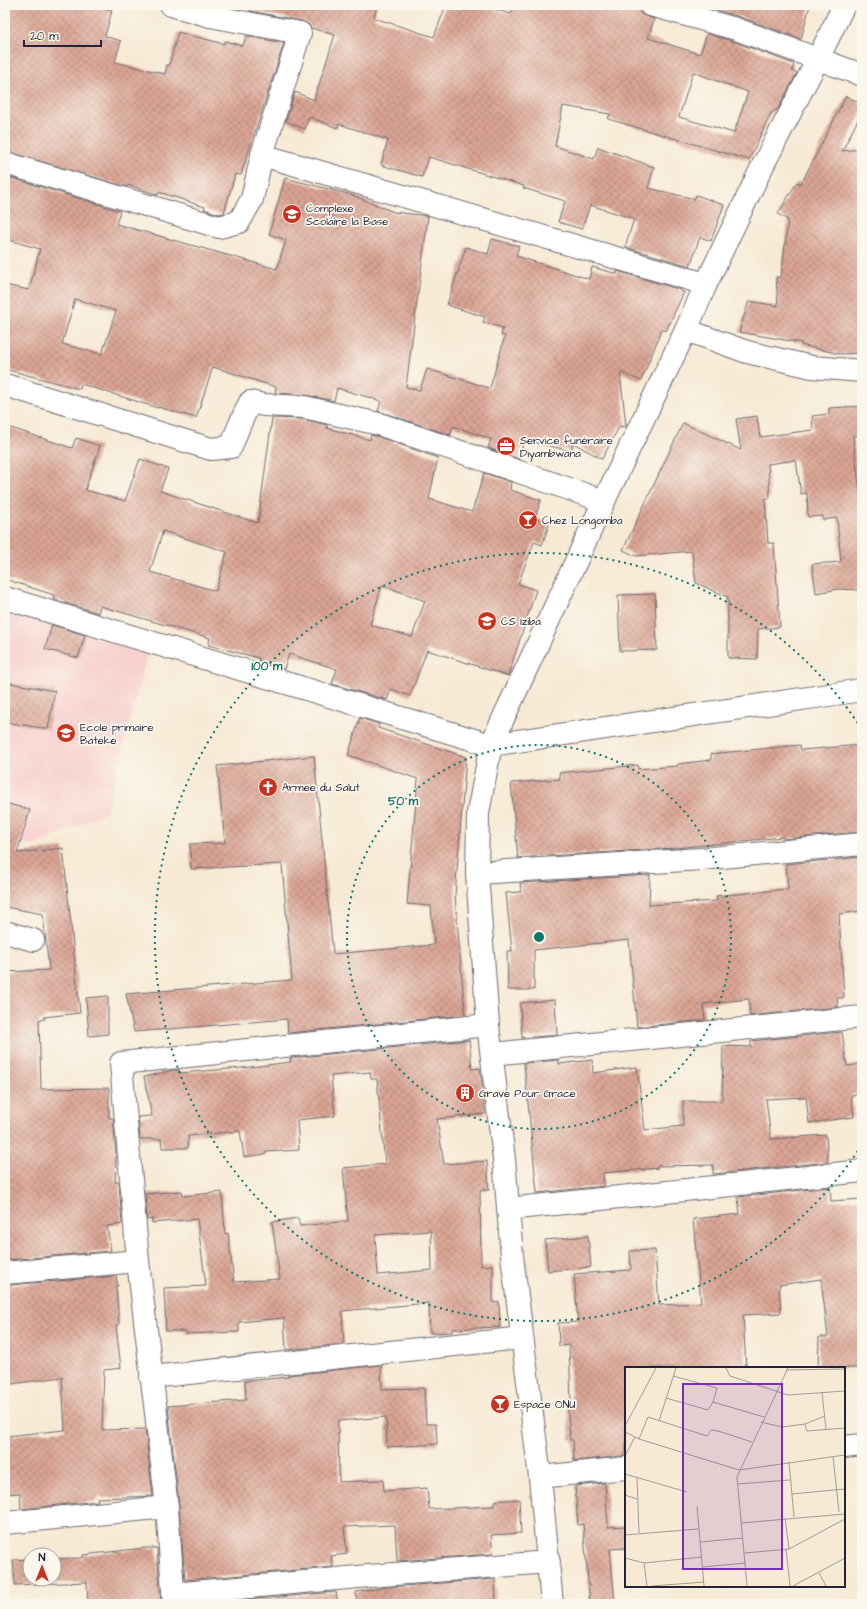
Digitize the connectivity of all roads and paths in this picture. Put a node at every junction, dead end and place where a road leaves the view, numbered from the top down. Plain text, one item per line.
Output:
1 (171, 5) edge
2 (650, 5) edge
3 (844, 5) edge
4 (818, 59) junction
5 (862, 75) edge
6 (262, 155) junction
7 (5, 163) edge
8 (706, 284) junction
9 (686, 330) junction
10 (862, 370) edge
11 (5, 385) edge
12 (604, 501) junction
13 (5, 598) edge
14 (862, 690) edge
15 (491, 745) junction
16 (862, 844) edge
17 (477, 873) junction
18 (5, 932) edge
19 (33, 940) dead end
20 (862, 1018) edge
21 (488, 1025) junction
22 (492, 1054) junction
23 (862, 1171) edge
24 (508, 1209) junction
25 (138, 1261) junction
26 (5, 1273) edge
27 (522, 1338) junction
28 (151, 1377) junction
29 (862, 1445) edge
30 (845, 1447) edge
31 (625, 1468) edge
32 (540, 1477) junction
33 (167, 1507) junction
34 (5, 1523) edge
35 (549, 1562) junction
36 (173, 1599) edge
37 (552, 1604) edge

1 - 6 street
2 - 4 street
3 - 4 street
4 - 5 street
4 - 8 street
6 - 7 street
6 - 8 street
8 - 9 street
9 - 10 street
9 - 12 street
11 - 12 street
12 - 15 street
13 - 15 street
14 - 15 street
15 - 17 street
16 - 17 street
17 - 21 street
18 - 19 street
20 - 22 street
21 - 22 street
21 - 25 street
22 - 24 street
23 - 24 street
24 - 27 street
25 - 26 street
25 - 28 street
27 - 28 street
27 - 32 street
28 - 33 street
29 - 30 street
31 - 32 street
32 - 35 street
33 - 34 street
33 - 36 street
35 - 36 street
35 - 37 street

